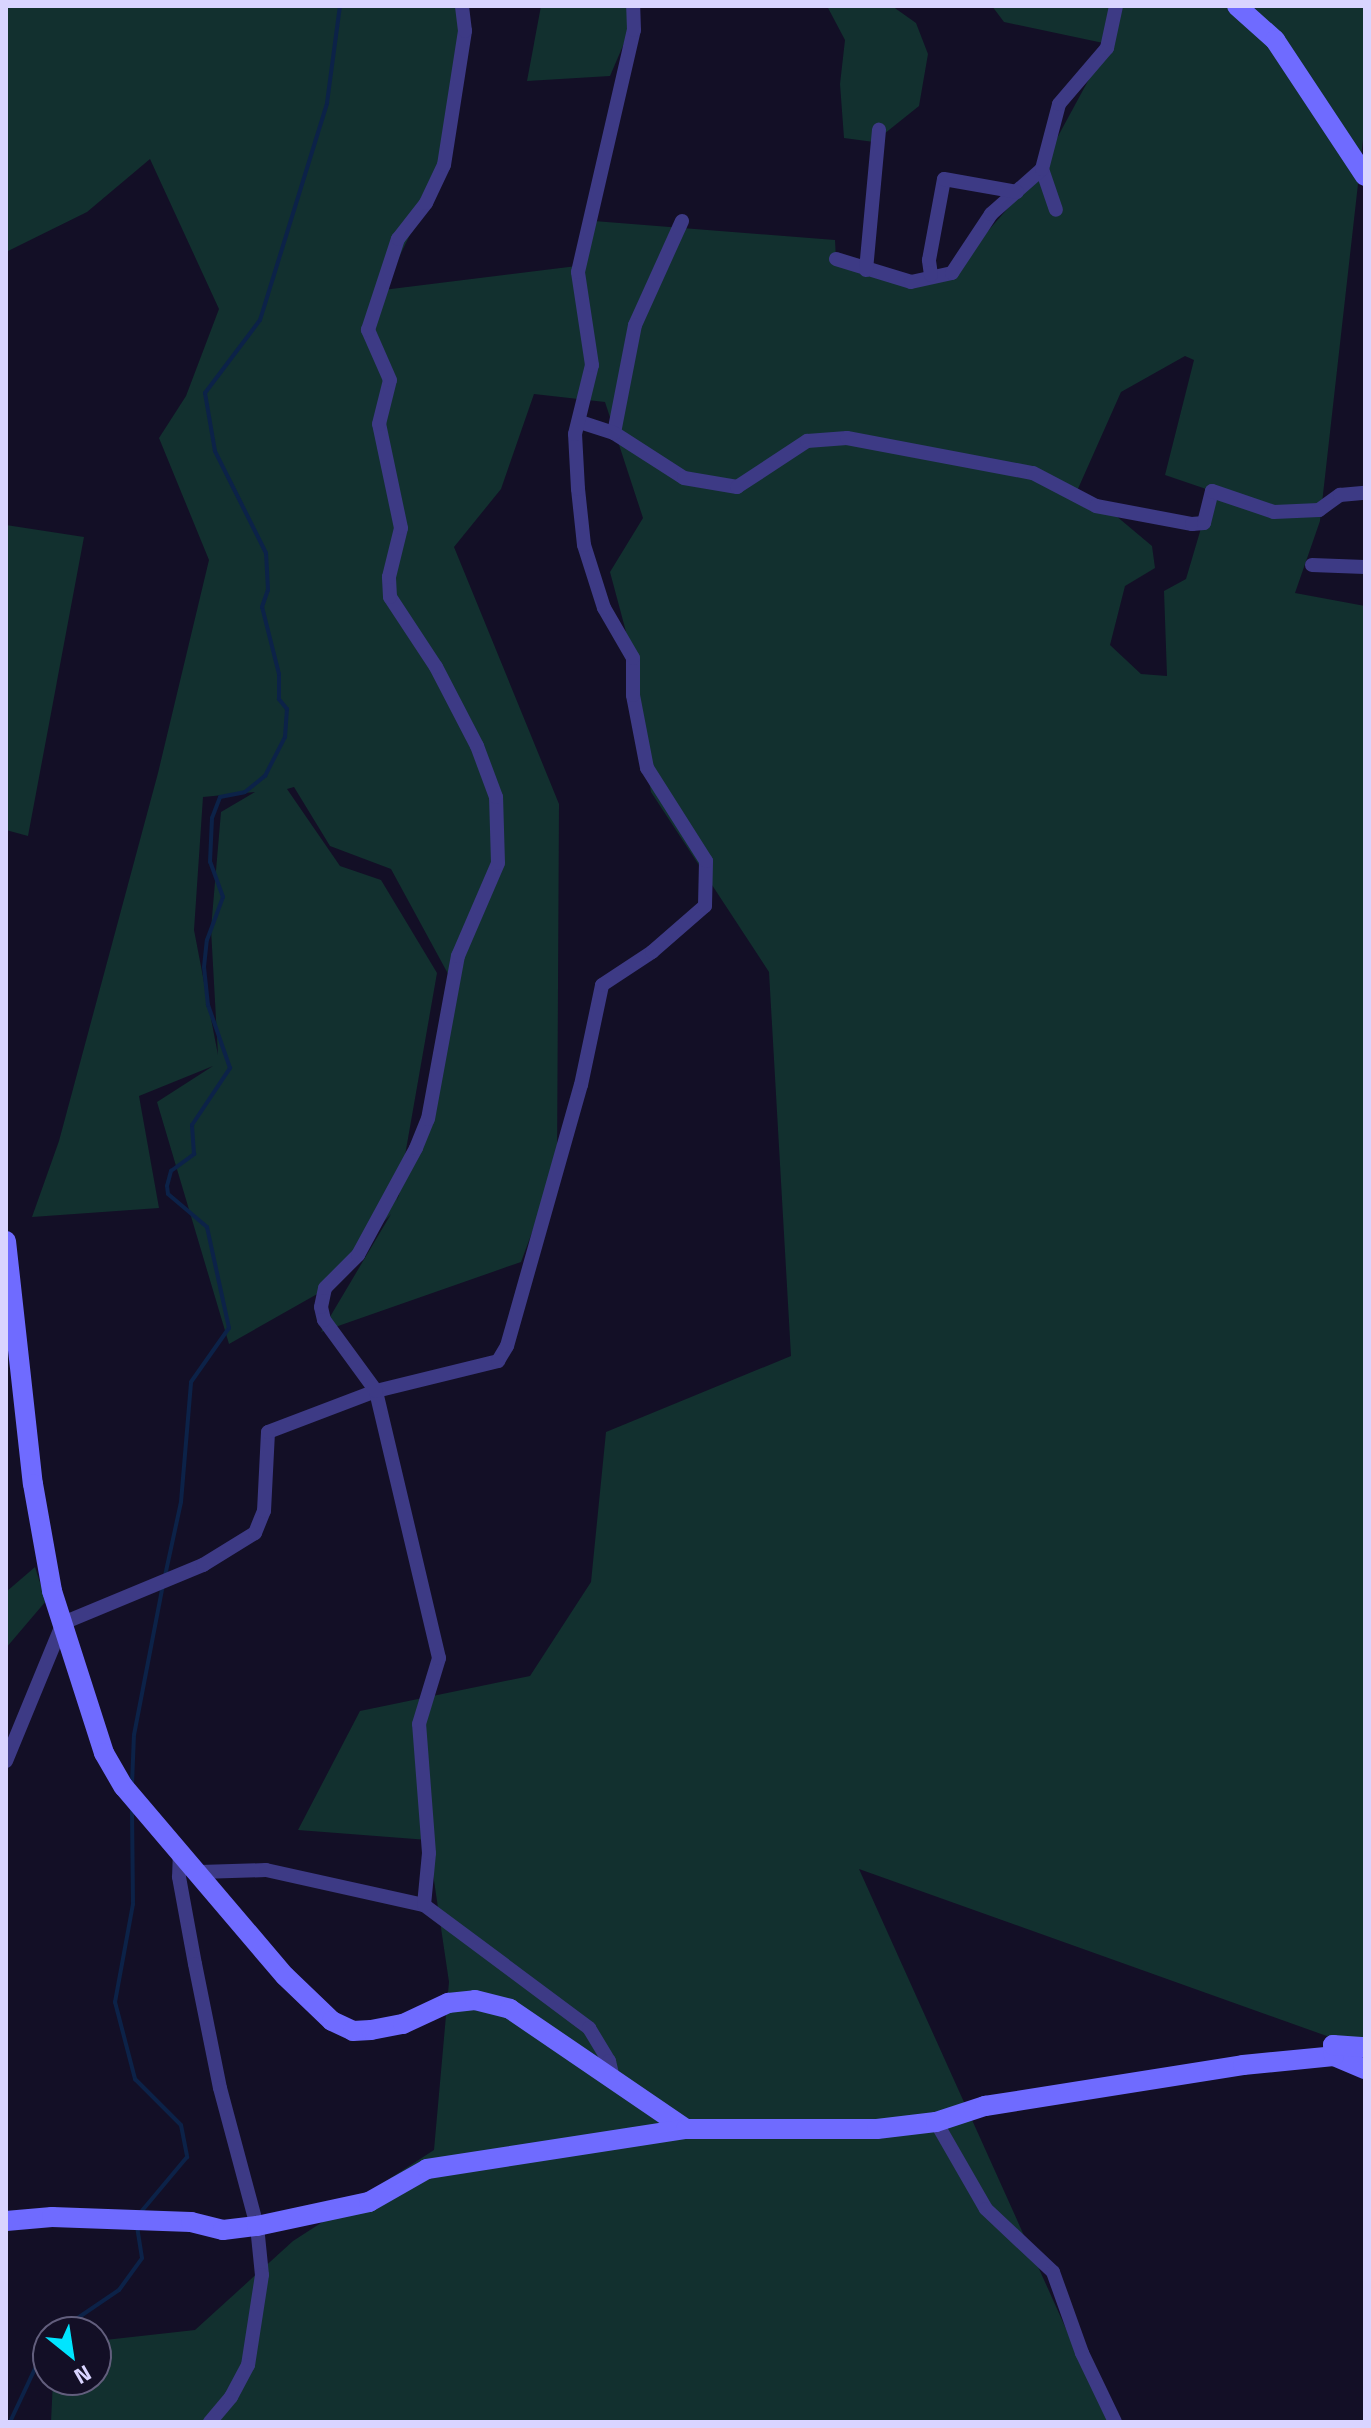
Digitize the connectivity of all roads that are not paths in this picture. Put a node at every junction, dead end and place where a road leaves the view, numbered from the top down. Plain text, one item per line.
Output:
1 (462, 6) edge
2 (633, 6) edge
3 (1116, 6) edge
4 (1237, 6) edge
5 (879, 130) dead end
6 (1042, 169) junction
7 (1365, 176) edge
8 (1017, 192) junction
9 (1056, 210) dead end
10 (682, 221) dead end
11 (836, 259) dead end
12 (866, 270) junction
13 (931, 275) junction
14 (580, 422) junction
15 (614, 433) junction
16 (1365, 493) edge
17 (1312, 565) dead end
18 (1365, 567) edge
19 (6, 1241) edge
20 (376, 1391) junction
21 (63, 1623) junction
22 (6, 1761) edge
23 (180, 1850) junction
24 (200, 1872) junction
25 (424, 1905) junction
26 (1365, 2047) edge
27 (1334, 2056) junction
28 (1365, 2069) edge
29 (614, 2082) junction
30 (936, 2122) junction
31 (686, 2129) junction
32 (6, 2221) edge
33 (257, 2226) junction
34 (210, 2422) edge
35 (1115, 2422) edge

1 - 20 street
2 - 14 street
3 - 6 street
4 - 7 street
5 - 12 street
6 - 8 street
6 - 9 street
8 - 13 street
8 - 13 street
10 - 15 street
11 - 12 street
12 - 13 street
14 - 15 street
14 - 20 street
15 - 16 street
17 - 18 street
19 - 21 street
20 - 21 street
20 - 25 street
21 - 22 street
21 - 23 street
23 - 24 street
23 - 33 street
24 - 25 street
24 - 29 street
25 - 29 street
26 - 27 street
27 - 28 street
27 - 30 street
29 - 31 street
30 - 31 street
30 - 35 street
31 - 33 street
32 - 33 street
33 - 34 street

